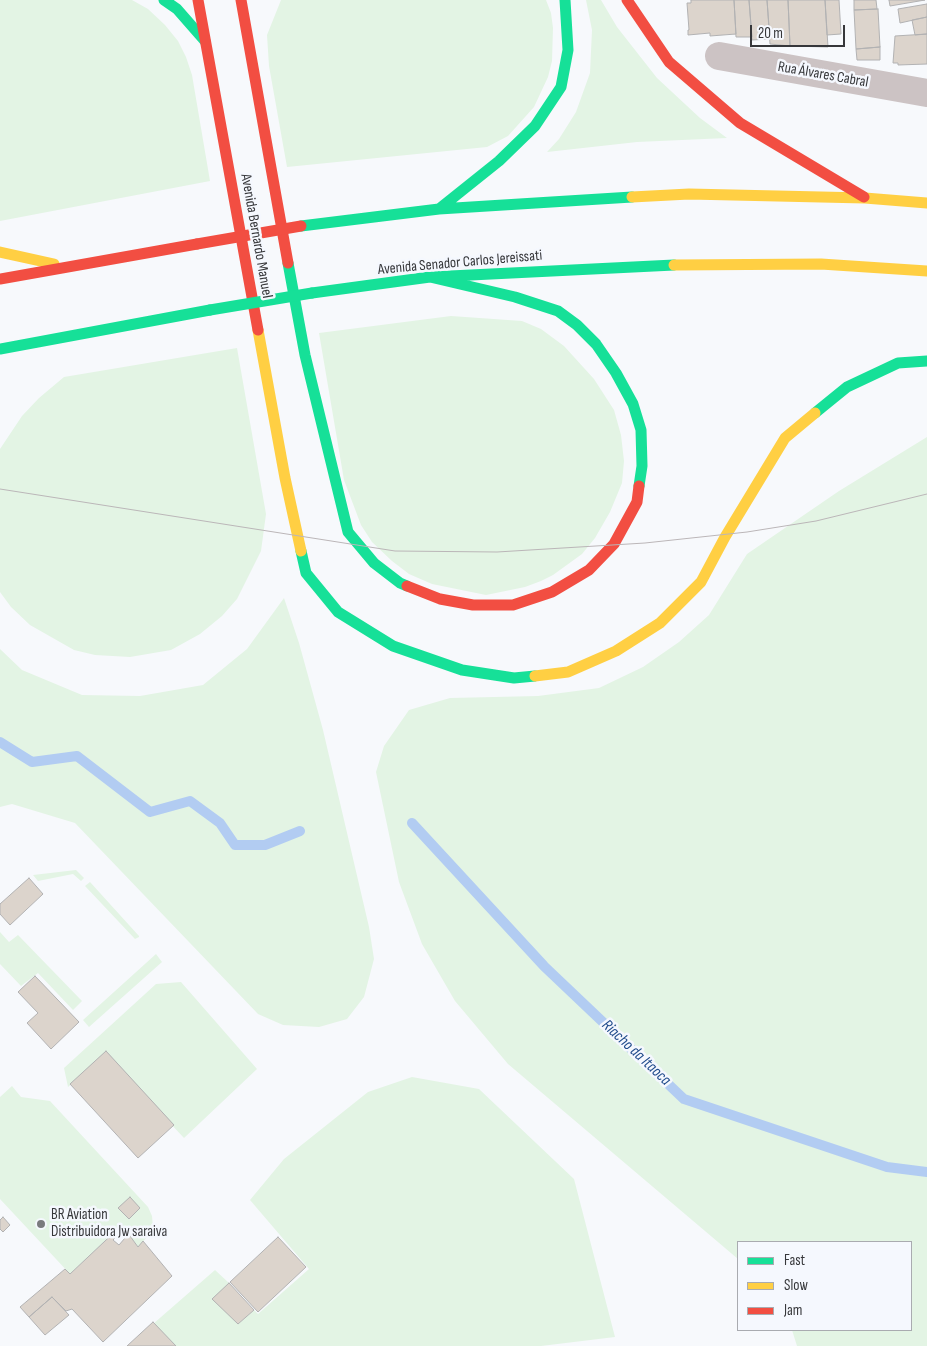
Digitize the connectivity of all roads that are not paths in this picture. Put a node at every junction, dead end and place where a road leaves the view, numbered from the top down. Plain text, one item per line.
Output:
1 (164, 0) edge
2 (198, 0) edge
3 (241, 0) edge
4 (565, 0) edge
5 (627, 0) edge
6 (254, 15) dead end
7 (247, 31) junction
8 (205, 41) junction
9 (719, 56) dead end
10 (927, 93) edge
11 (865, 198) junction
12 (927, 203) edge
13 (439, 209) junction
14 (0, 252) edge
15 (68, 266) junction
16 (927, 271) edge
17 (430, 278) junction
18 (0, 279) edge
19 (0, 350) edge
20 (927, 360) edge

1 - 8 main road
2 - 8 main road, Avenida Bernardo Manuel
3 - 7 main road, Avenida Bernardo Manuel
4 - 13 main road
5 - 11 main road
6 - 7 main road
7 - 17 main road, Avenida Bernardo Manuel
8 - 20 main road, Avenida Bernardo Manuel
9 - 10 street, Rua Álvares Cabral
11 - 12 main road
11 - 13 main road
13 - 15 main road, bridge
14 - 15 main road
15 - 18 main road
16 - 17 main road, Avenida Senador Carlos Jereissati
17 - 19 main road, Avenida Senador Carlos Jereissati, bridge

